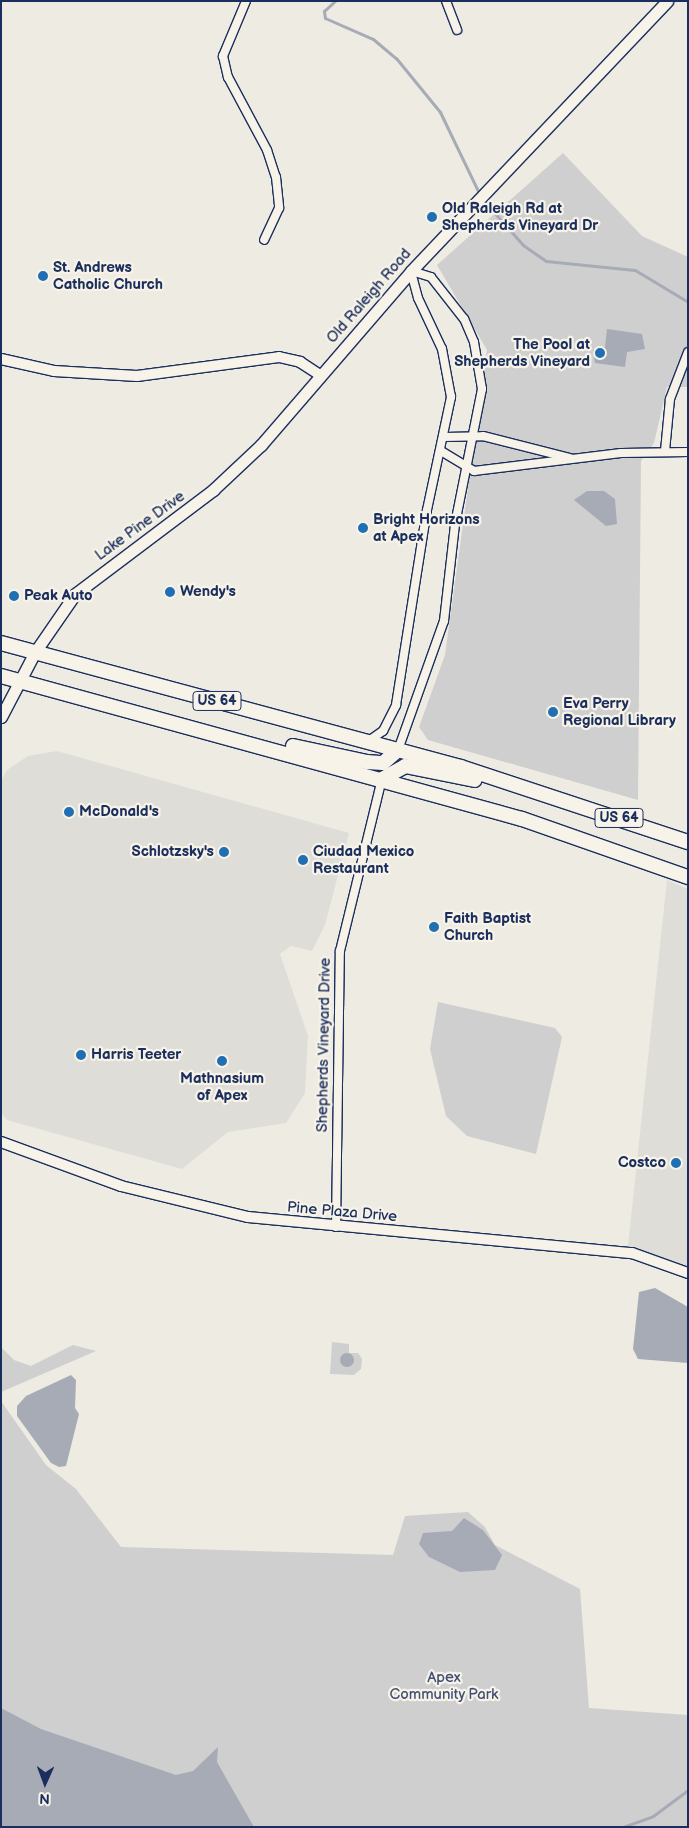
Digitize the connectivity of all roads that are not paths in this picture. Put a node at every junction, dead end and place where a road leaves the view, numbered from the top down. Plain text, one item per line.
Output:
1 (246, 1) edge
2 (446, 1) edge
3 (666, 1) edge
4 (457, 30) dead end
5 (264, 240) dead end
6 (411, 270) junction
7 (688, 352) edge
8 (1, 359) edge
9 (320, 375) junction
10 (474, 435) junction
11 (444, 437) junction
12 (441, 450) junction
13 (665, 451) junction
14 (688, 452) edge
15 (572, 459) junction
16 (467, 468) junction
17 (1, 643) edge
18 (35, 652) junction
19 (1, 676) edge
20 (21, 681) junction
21 (1, 717) edge
22 (364, 740) junction
23 (261, 746) junction
24 (398, 750) junction
25 (382, 779) junction
26 (549, 796) junction
27 (688, 842) edge
28 (688, 877) edge
29 (1, 1142) edge
30 (336, 1227) junction
31 (688, 1273) edge

1 - 5 street
2 - 4 street
3 - 6 main road, Old Raleigh Road
6 - 9 main road, Old Raleigh Road
6 - 10 street
6 - 11 street
7 - 13 street
8 - 9 street
9 - 18 main road, Lake Pine Drive
10 - 11 street
10 - 15 street
10 - 16 street
11 - 12 street
12 - 16 street
12 - 22 street
13 - 14 street
13 - 15 street
15 - 16 street
16 - 24 street
17 - 18 highway, US 64
18 - 20 main road, Lake Pine Drive
18 - 22 highway, US 64
19 - 20 highway, US 64
20 - 21 main road, Lake Pine Drive
20 - 23 highway, US 64
22 - 24 highway, US 64
23 - 24 highway
23 - 25 highway, US 64
24 - 26 highway, US 64
25 - 26 highway
25 - 28 highway, US 64
25 - 30 street, Shepherds Vineyard Drive
26 - 27 highway, US 64
29 - 30 street, Pine Plaza Drive
30 - 31 street, Pine Plaza Drive

